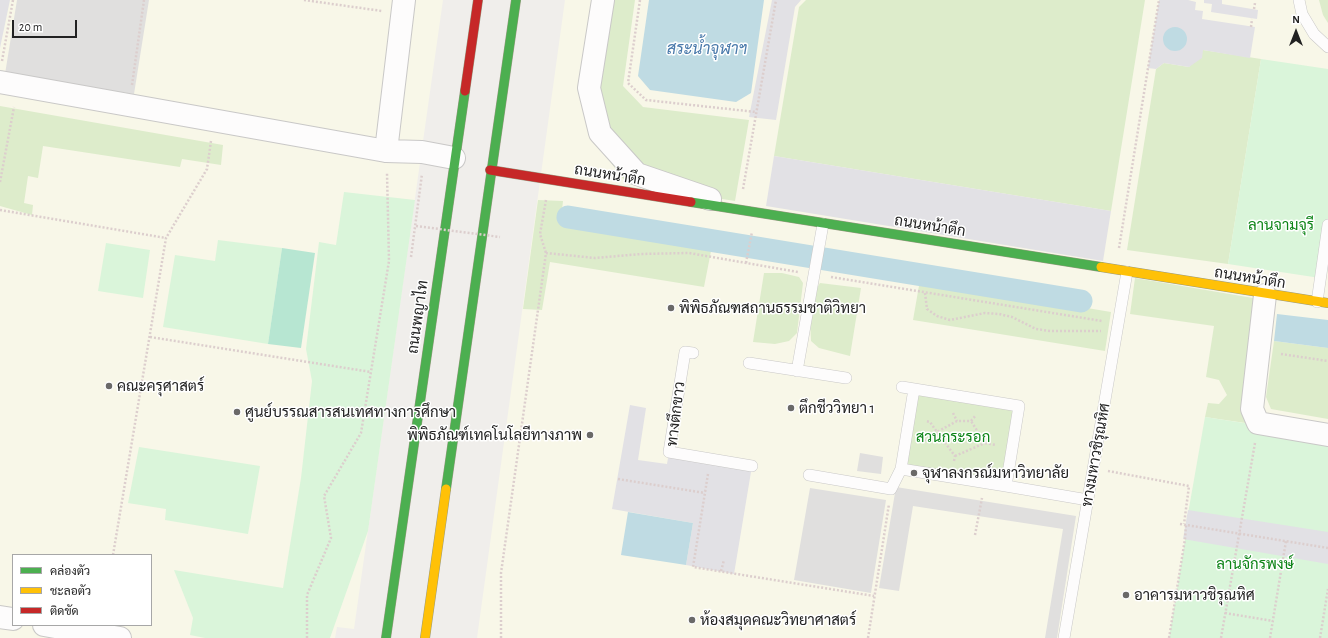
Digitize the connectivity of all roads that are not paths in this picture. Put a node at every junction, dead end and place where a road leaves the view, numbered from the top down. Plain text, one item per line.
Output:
1 (404, 0) edge
2 (478, 0) edge
3 (516, 0) edge
4 (603, 0) edge
5 (1299, 0) edge
6 (1328, 47) edge
7 (7, 77) edge
8 (454, 158) junction
9 (386, 161) junction
10 (490, 170) junction
11 (740, 210) junction
12 (823, 224) junction
13 (1328, 225) edge
14 (1122, 271) junction
15 (1265, 294) junction
16 (1323, 302) edge
17 (693, 353) dead end
18 (750, 363) dead end
19 (798, 371) junction
20 (846, 378) dead end
21 (902, 387) dead end
22 (914, 389) junction
23 (1328, 435) edge
24 (752, 466) dead end
25 (901, 469) junction
26 (809, 475) dead end
27 (1006, 486) junction
28 (1088, 500) junction
29 (0, 617) edge
30 (12, 619) edge
31 (50, 626) edge
32 (120, 638) edge
33 (386, 638) edge
34 (425, 638) edge
35 (1064, 638) edge

1 - 9 street
2 - 8 main road, ถนนพญาไท
3 - 10 main road
4 - 11 street
5 - 6 lane
7 - 9 street
8 - 9 street
8 - 33 main road, ถนนพญาไท
10 - 11 main road, ถนนหน้าตึก
10 - 34 main road
11 - 12 main road, ถนนหน้าตึก
12 - 14 main road, ถนนหน้าตึก
12 - 19 lane
13 - 16 lane
14 - 15 main road, ถนนหน้าตึก
14 - 28 lane, ทางมหาวชิรุณหิศ
15 - 16 main road, ถนนหน้าตึก
15 - 23 street
17 - 24 lane, ทางตึกขาว
18 - 19 lane
19 - 20 lane
21 - 22 lane
22 - 25 lane
22 - 27 lane
25 - 26 lane
25 - 27 lane
27 - 28 lane
28 - 35 lane, ทางมหาวชิรุณหิศ
29 - 30 street
31 - 32 street

